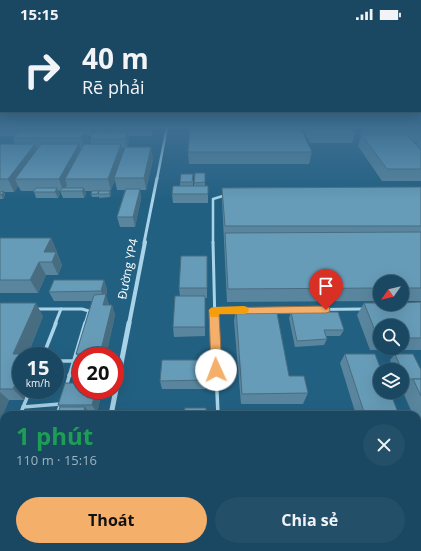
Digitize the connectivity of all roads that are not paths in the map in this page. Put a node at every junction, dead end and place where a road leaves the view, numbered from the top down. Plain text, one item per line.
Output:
1 (162, 151) edge
2 (229, 195) edge
3 (30, 309) edge
4 (61, 309) junction
5 (365, 309) edge
6 (214, 310) junction
7 (246, 310) edge
8 (270, 310) edge
9 (46, 347) edge
10 (78, 347) edge
11 (123, 347) edge
12 (72, 367) edge
13 (69, 375) joint
14 (65, 390) edge
15 (27, 399) edge
16 (62, 399) edge
17 (113, 399) edge
18 (60, 404) junction
19 (24, 407) junction
20 (22, 411) edge
21 (58, 411) edge
22 (112, 411) edge
23 (218, 411) edge

1 - 11 street, Đường YP4
2 - 6 lane
3 - 4 lane
4 - 9 lane
4 - 10 lane
5 - 8 lane
6 - 7 lane
6 - 23 lane
12 - 13 lane
13 - 14 lane
15 - 19 lane
16 - 18 lane
17 - 22 street, Đường YP4
18 - 19 lane
18 - 21 lane
19 - 20 lane

